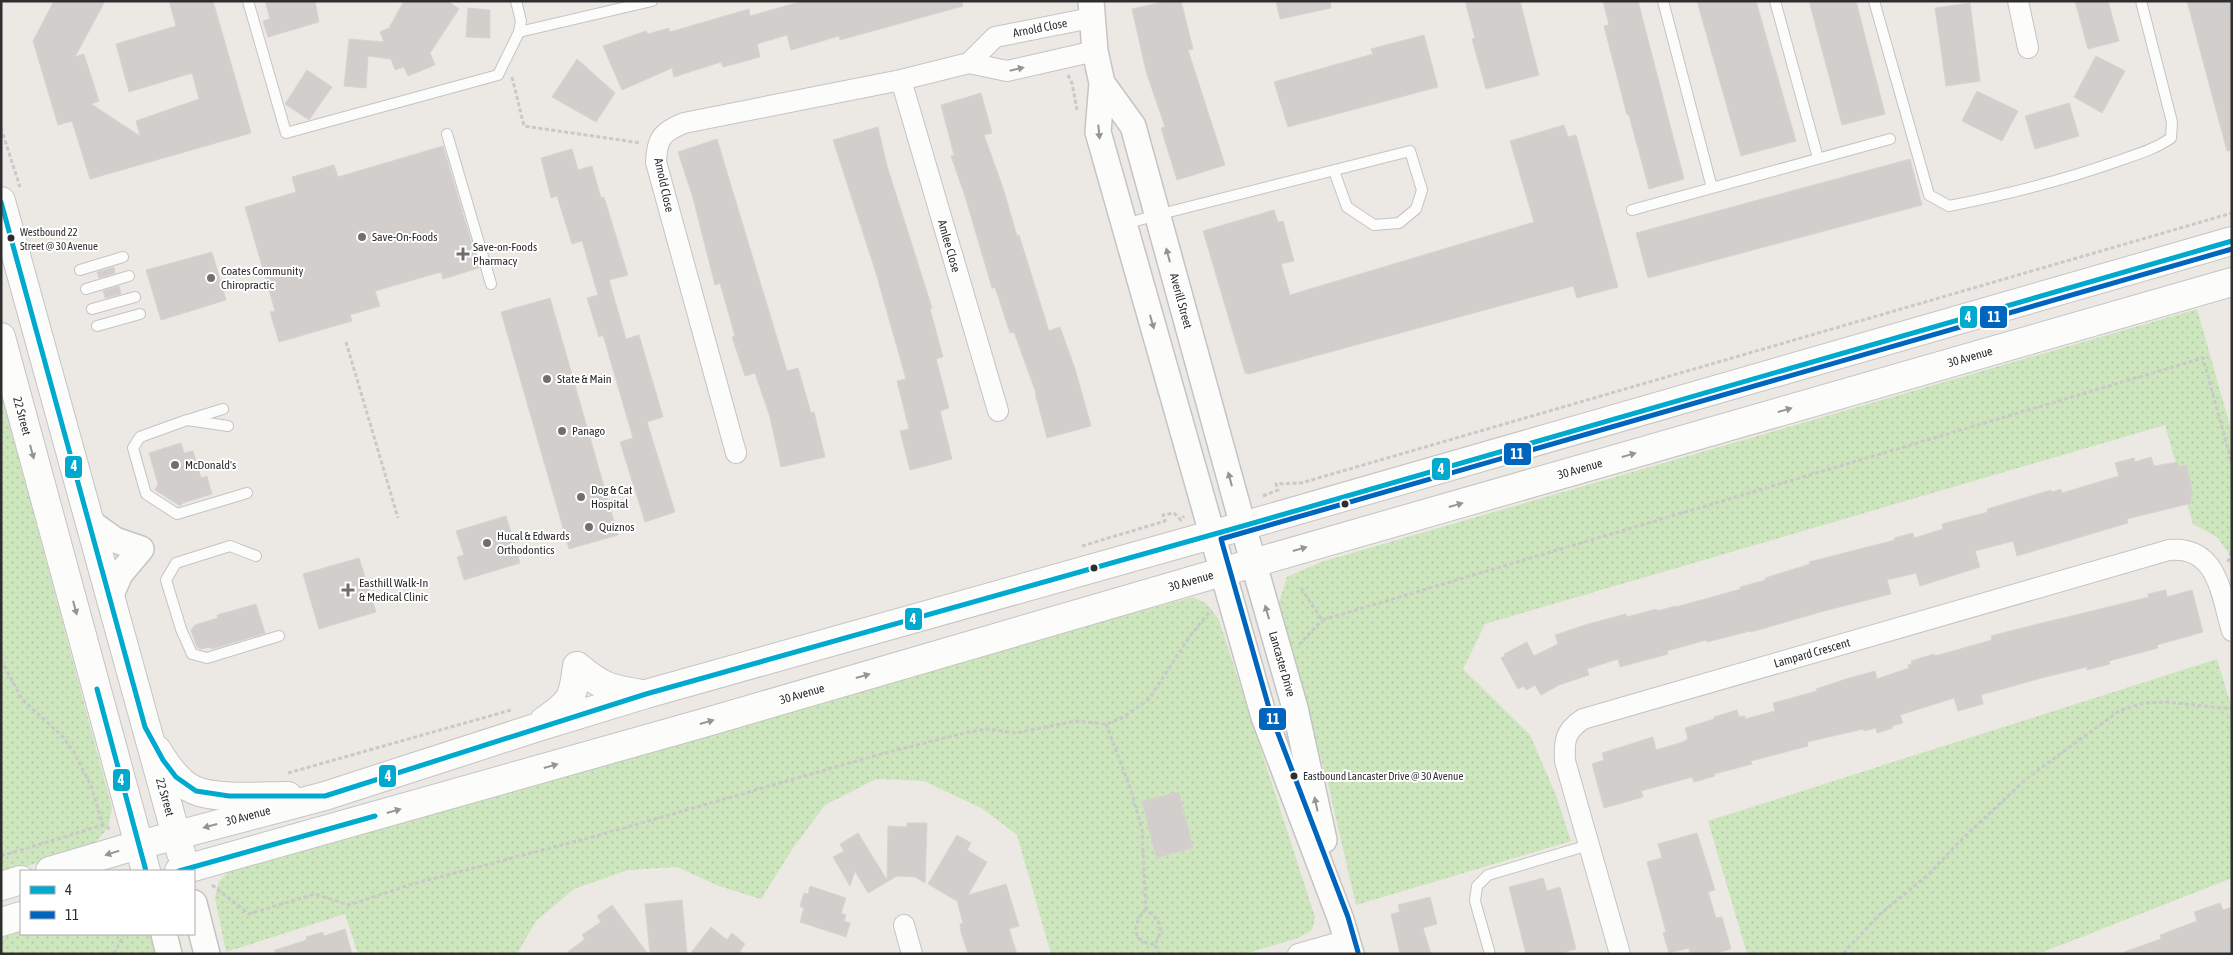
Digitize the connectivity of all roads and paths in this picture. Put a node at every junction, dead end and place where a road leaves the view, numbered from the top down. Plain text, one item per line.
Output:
1 (248, 1) edge
2 (516, 1) edge
3 (652, 1) edge
4 (1662, 1) edge
5 (1775, 1) edge
6 (1874, 1) edge
7 (2018, 1) edge
8 (2141, 1) edge
9 (1091, 10) edge
10 (519, 32) junction
11 (2028, 48) dead end
12 (1094, 51) junction
13 (506, 58) junction
14 (969, 63) junction
15 (901, 80) junction
16 (1102, 83) junction
17 (447, 134) dead end
18 (1890, 139) dead end
19 (657, 145) junction
20 (1818, 158) junction
21 (1334, 171) junction
22 (1712, 188) junction
23 (1, 201) edge
24 (1632, 210) dead end
25 (2232, 213) edge
26 (1157, 215) junction
27 (1124, 225) junction
28 (2232, 241) edge
29 (123, 257) dead end
30 (80, 270) dead end
31 (129, 276) dead end
32 (2232, 282) edge
33 (491, 284) dead end
34 (86, 289) dead end
35 (135, 297) dead end
36 (92, 309) dead end
37 (140, 314) dead end
38 (97, 326) dead end
39 (1, 337) edge
40 (346, 342) dead end
41 (223, 408) dead end
42 (998, 411) dead end
43 (187, 420) junction
44 (228, 426) dead end
45 (736, 453) dead end
46 (2232, 464) edge
47 (247, 493) dead end
48 (1261, 499) dead end
49 (398, 518) dead end
50 (91, 523) junction
51 (1243, 526) junction
52 (1212, 534) junction
53 (256, 556) dead end
54 (1253, 563) junction
55 (1223, 572) junction
56 (1301, 588) dead end
57 (110, 597) junction
58 (1215, 606) dead end
59 (1322, 620) junction
60 (2232, 631) edge
61 (279, 636) dead end
62 (1294, 650) dead end
63 (1, 660) edge
64 (646, 694) junction
65 (2232, 709) edge
66 (1106, 724) junction
67 (145, 727) junction
68 (535, 728) junction
69 (325, 796) junction
70 (176, 835) junction
71 (139, 845) junction
72 (1589, 845) junction
73 (1, 856) edge
74 (53, 870) edge
75 (146, 870) edge
76 (188, 870) edge
77 (195, 871) edge
78 (195, 877) edge
79 (20, 880) edge
80 (1, 886) edge
81 (195, 907) edge
82 (1146, 909) junction
83 (20, 916) edge
84 (1, 922) edge
85 (904, 925) dead end
86 (124, 935) edge
87 (164, 935) edge
88 (1346, 938) edge
89 (1156, 944) junction
90 (114, 954) edge
91 (169, 954) edge
92 (206, 954) edge
93 (912, 954) edge
94 (1159, 954) edge
95 (1298, 954) edge
96 (1490, 954) edge
97 (1620, 954) edge
98 (1844, 954) edge

1 - 13 lane
2 - 10 lane
3 - 10 lane
4 - 22 lane
5 - 20 lane
6 - 8 lane
7 - 11 street
9 - 12 street, Averill Street
9 - 14 street, Arnold Close
10 - 13 lane
14 -> 12 street, Arnold Close
12 - 16 street, Averill Street
13 - 19 path
14 - 15 street, Arnold Close
15 - 19 street, Arnold Close
15 - 42 street, Amlee Close
16 - 26 street, Averill Street
16 -> 27 street, Averill Street
17 - 33 lane
18 - 20 lane
19 - 45 street, Arnold Close
20 - 22 lane
21 - 21 lane
21 - 26 lane
22 - 24 lane
23 - 50 main road, 22 Street
25 - 48 path
26 - 27 lane
51 -> 26 street, Averill Street
27 -> 52 street, Averill Street
28 - 51 main road, 30 Avenue
29 - 30 lane
31 - 34 lane
54 -> 32 main road, 30 Avenue
35 - 36 lane
37 - 38 lane
39 -> 71 main road, 22 Street
40 - 49 path
41 - 43 lane
43 - 44 lane
43 - 47 lane
46 - 59 path
50 - 57 main road, 22 Street
50 - 57 street
51 - 52 main road, 30 Avenue
51 - 54 street, Lancaster Drive
52 - 55 street
52 - 64 main road, 30 Avenue
53 - 61 lane
54 - 55 main road, 30 Avenue
88 -> 54 street, Lancaster Drive
77 -> 55 main road, 30 Avenue
55 - 88 street
56 - 59 path
57 - 67 main road, 22 Street
58 - 66 path
59 - 62 path
60 - 72 street, Lampard Crescent
63 - 73 path
64 - 68 main road, 30 Avenue
64 - 68 main road
65 - 98 path
66 - 78 path
66 - 82 path
67 - 69 main road
67 - 70 main road, 22 Street
68 - 69 main road, 30 Avenue
69 -> 70 main road, 30 Avenue
70 - 71 main road, 30 Avenue
70 - 76 main road, 22 Street
71 -> 74 main road, 30 Avenue
71 - 75 main road, 22 Street
72 - 96 lane
72 - 97 street, Lampard Crescent
79 - 80 main road
81 - 92 street
82 - 89 path
82 - 89 path
83 - 84 main road
85 - 93 street
86 - 90 path
87 - 91 street
88 - 95 street
89 - 94 path

